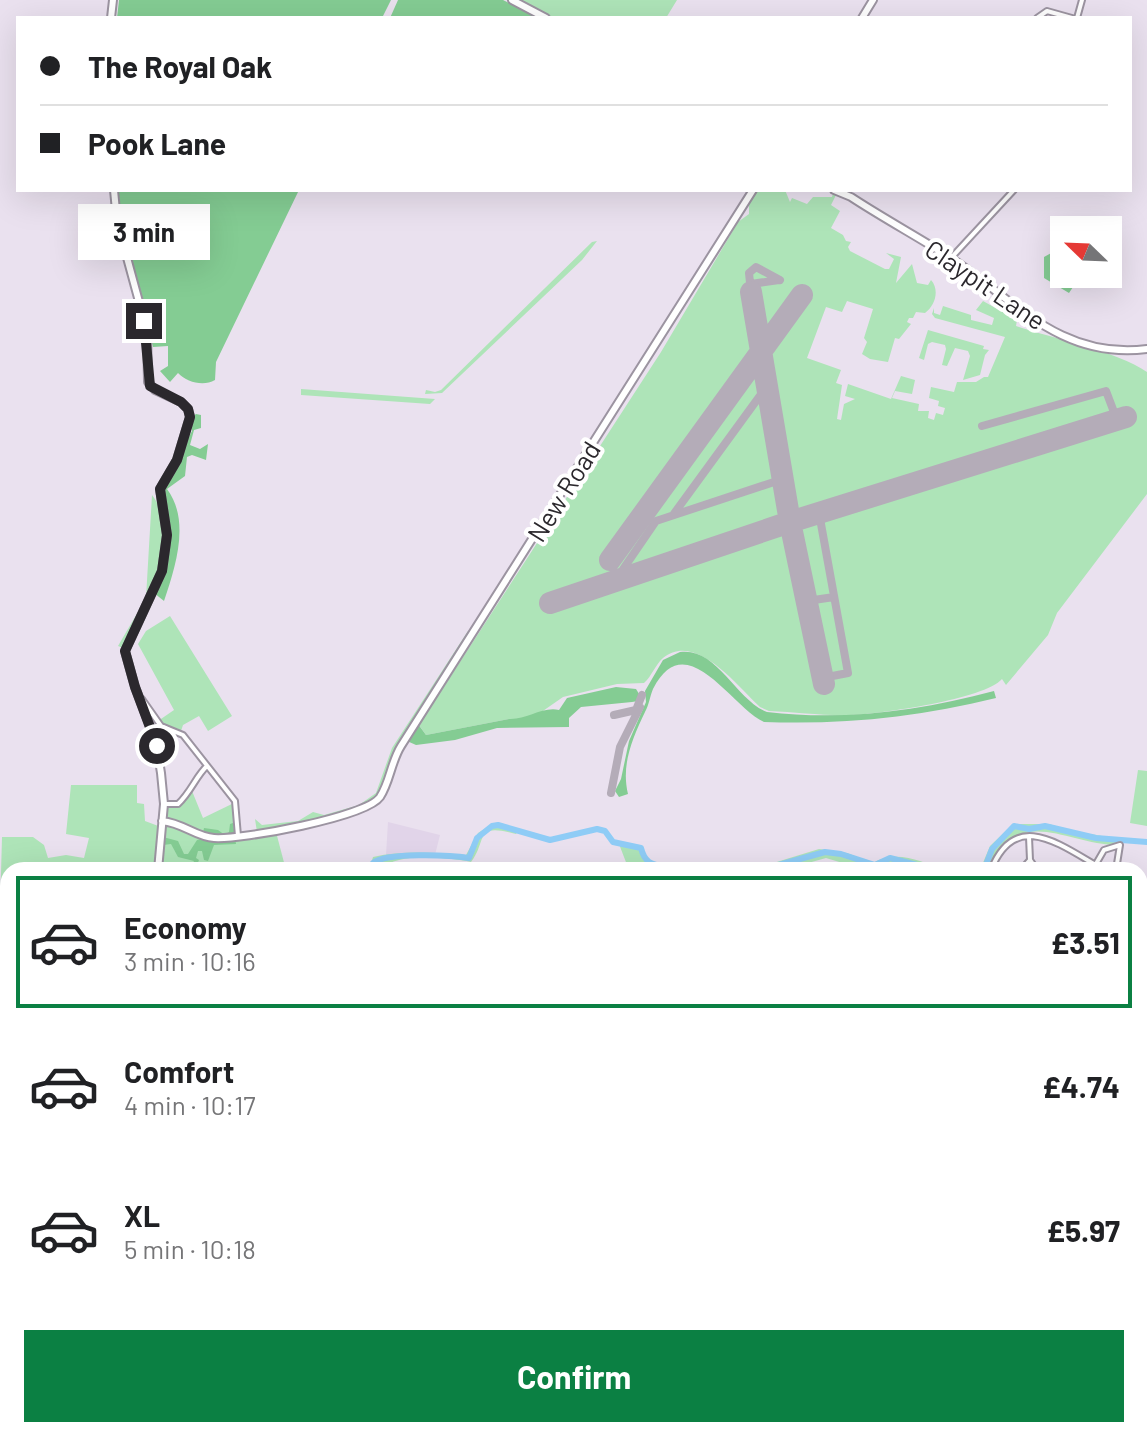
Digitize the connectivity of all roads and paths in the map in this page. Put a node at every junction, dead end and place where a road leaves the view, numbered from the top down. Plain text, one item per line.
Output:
1 (512, 0) edge
2 (542, 16) edge
3 (1040, 16) edge
4 (1067, 16) edge
5 (114, 192) edge
6 (752, 192) edge
7 (839, 192) edge
8 (1012, 192) edge
9 (951, 258) junction
10 (1147, 349) edge
11 (132, 680) junction
12 (168, 731) junction
13 (156, 742) junction
14 (207, 766) junction
15 (164, 804) junction
16 (162, 821) junction
17 (238, 836) junction
18 (1029, 837) junction
19 (1030, 860) edge
20 (159, 862) edge
21 (995, 862) edge
22 (1085, 862) edge
23 (1097, 862) edge
24 (1117, 862) edge

1 - 2 street
3 - 4 street
5 - 11 street
6 - 17 street, New Road
7 - 9 street, Claypit Lane
8 - 9 street
9 - 10 street, Claypit Lane
11 - 12 street
11 - 13 street
12 - 13 street
12 - 14 street
13 - 15 street
14 - 15 street
14 - 17 street
15 - 16 street
16 - 17 street
16 - 20 street
18 - 19 street
18 - 21 street
18 - 22 street
23 - 24 street

